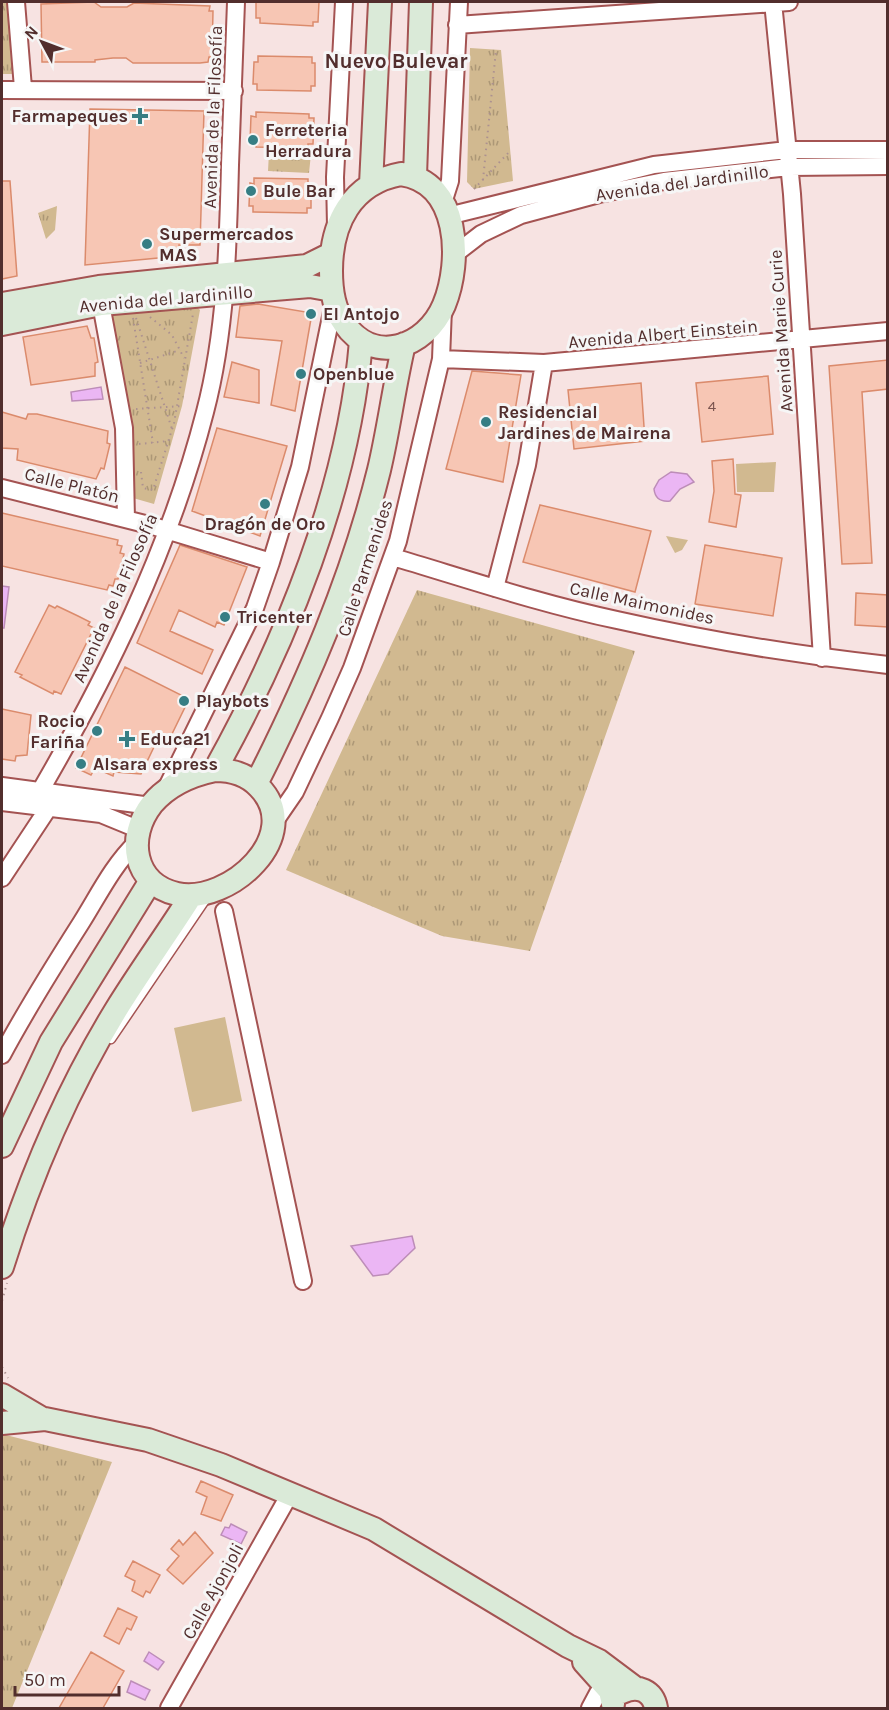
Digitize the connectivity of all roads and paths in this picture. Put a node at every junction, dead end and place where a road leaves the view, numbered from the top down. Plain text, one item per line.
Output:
1 (16, 2) edge
2 (236, 2) edge
3 (344, 2) edge
4 (380, 2) edge
5 (421, 2) edge
6 (459, 2) edge
7 (779, 2) edge
8 (457, 25) junction
9 (496, 50) dead end
10 (23, 88) junction
11 (2, 90) edge
12 (234, 91) junction
13 (511, 150) dead end
14 (787, 150) junction
15 (888, 150) edge
16 (888, 166) edge
17 (789, 167) junction
18 (415, 176) junction
19 (483, 180) junction
20 (371, 184) junction
21 (474, 189) dead end
22 (446, 209) junction
23 (336, 226) junction
24 (331, 254) junction
25 (454, 254) junction
26 (225, 285) junction
27 (333, 296) junction
28 (2, 304) edge
29 (101, 304) junction
30 (443, 307) junction
31 (182, 314) dead end
32 (160, 315) dead end
33 (2, 324) edge
34 (888, 331) edge
35 (361, 341) junction
36 (801, 341) junction
37 (404, 344) junction
38 (180, 350) junction
39 (441, 359) junction
40 (149, 360) junction
41 (185, 360) junction
42 (140, 363) junction
43 (544, 363) junction
44 (182, 406) dead end
45 (177, 407) junction
46 (164, 408) junction
47 (148, 409) junction
48 (127, 410) dead end
49 (172, 429) junction
50 (168, 441) junction
51 (153, 442) junction
52 (140, 455) dead end
53 (141, 466) dead end
54 (2, 488) edge
55 (126, 519) junction
56 (169, 530) junction
57 (393, 557) junction
58 (271, 562) junction
59 (495, 588) junction
60 (822, 658) junction
61 (888, 665) edge
62 (214, 770) junction
63 (256, 783) junction
64 (2, 786) edge
65 (158, 799) junction
66 (40, 801) junction
67 (2, 802) edge
68 (273, 824) junction
69 (138, 836) junction
70 (2, 878) edge
71 (150, 882) junction
72 (201, 894) junction
73 (224, 910) dead end
74 (2, 1055) edge
75 (2, 1146) edge
76 (4, 1275) edge
77 (303, 1281) dead end
78 (2, 1301) edge
79 (2, 1395) edge
80 (41, 1418) junction
81 (2, 1423) edge
82 (291, 1492) junction
83 (568, 1646) junction
84 (648, 1698) edge
85 (608, 1702) edge
86 (169, 1708) edge
87 (590, 1708) edge
88 (675, 1708) edge

1 - 10 street
2 - 12 street, Avenida de la Filosofía
3 - 23 street
4 - 20 street
5 - 18 street
6 - 8 street
7 - 8 street
7 - 14 street, Avenida Marie Curie
8 - 22 street
9 - 19 path
10 - 11 street
10 - 12 street
12 - 26 street, Avenida de la Filosofía
13 - 19 path
14 - 15 street, Avenida del Jardinillo
14 - 17 street, Avenida Marie Curie
14 - 22 street, Avenida del Jardinillo
16 - 17 street, Avenida del Jardinillo
17 - 25 street, Avenida del Jardinillo
17 - 36 street, Avenida Marie Curie
18 - 20 street
18 - 22 street
19 - 21 path
20 - 23 street
22 - 25 street
23 - 24 street
24 - 26 street, Avenida del Jardinillo
24 - 27 street
25 - 30 street
26 - 27 street, Avenida del Jardinillo
26 - 28 street, Avenida del Jardinillo
26 - 29 street, Avenida del Jardinillo
26 - 56 street, Avenida de la Filosofía
27 - 35 street
27 - 58 street
29 - 33 street, Avenida del Jardinillo
29 - 55 street
30 - 37 street
30 - 39 street, Calle Parmenides
31 - 41 path
32 - 38 path
34 - 36 street, Avenida Albert Einstein
35 - 37 street
35 - 62 street
36 - 43 street, Avenida Albert Einstein
36 - 60 street, Avenida Marie Curie
37 - 63 street
38 - 40 path
38 - 41 path
39 - 43 street, Avenida Albert Einstein
39 - 57 street, Calle Parmenides
40 - 42 path
40 - 42 path
40 - 46 path
41 - 45 path
42 - 47 path
43 - 59 street
44 - 45 path
45 - 46 path
45 - 49 path
46 - 47 path
46 - 49 path
47 - 48 path
47 - 51 path
49 - 50 path
50 - 51 path
50 - 53 path
51 - 52 path
54 - 55 street, Calle Platón
55 - 56 street, Calle Platón
56 - 58 street, Calle Platón
56 - 66 street, Avenida de la Filosofía
57 - 59 street, Calle Maimonides
57 - 68 street, Calle Parmenides
58 - 65 street
59 - 60 street, Calle Maimonides
60 - 61 street, Calle Maimonides
62 - 63 street
62 - 65 street
63 - 68 street
64 - 66 street
65 - 66 street
65 - 69 street
66 - 67 street
66 - 69 street
66 - 70 street, Avenida de la Filosofía
68 - 72 street
69 - 71 street
69 - 74 street
71 - 72 street
71 - 75 street
72 - 76 street
73 - 77 street
76 - 78 path
79 - 80 street
80 - 81 street
80 - 82 street
82 - 83 street
82 - 86 street, Calle Ajonjoli
83 - 84 street
83 - 85 street
84 - 85 street
84 - 88 street
85 - 87 street

